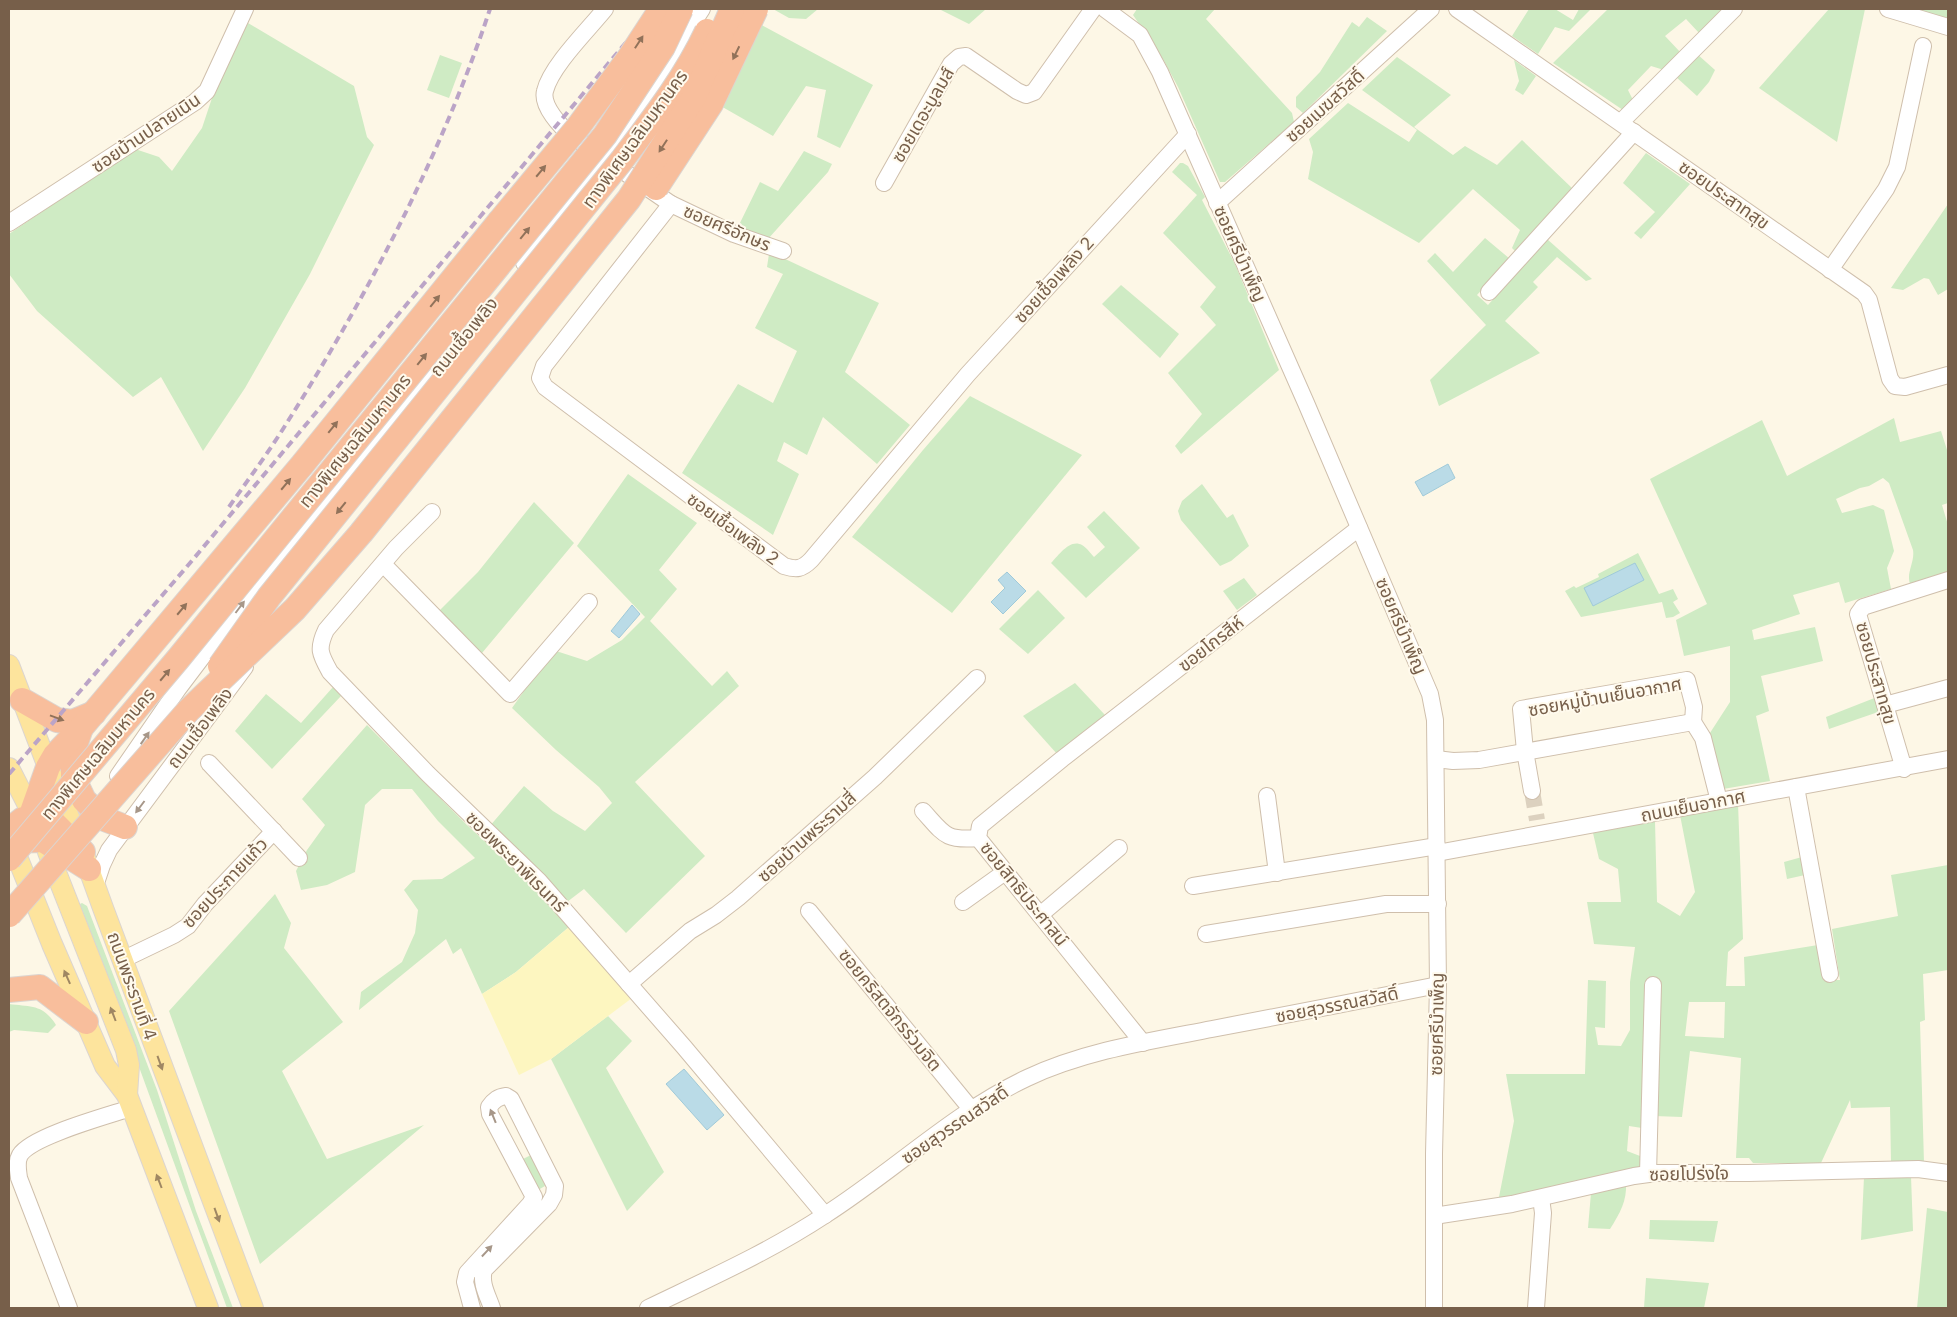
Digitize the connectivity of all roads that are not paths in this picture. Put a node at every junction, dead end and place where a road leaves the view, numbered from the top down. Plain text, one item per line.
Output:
1 (245, 9) edge
2 (605, 9) edge
3 (661, 9) edge
4 (681, 9) edge
5 (702, 9) edge
6 (717, 9) edge
7 (730, 9) edge
8 (756, 9) edge
9 (1093, 9) edge
10 (1105, 9) edge
11 (1431, 9) edge
12 (1457, 9) edge
13 (1734, 9) edge
14 (1888, 9) edge
15 (1948, 27) edge
16 (1923, 46) dead end
17 (1628, 127) junction
18 (1188, 134) junction
19 (606, 158) junction
20 (884, 183) dead end
21 (1217, 203) junction
22 (671, 204) junction
23 (9, 223) edge
24 (783, 251) dead end
25 (1830, 270) junction
26 (1489, 292) dead end
27 (1948, 375) edge
28 (432, 512) dead end
29 (1360, 528) junction
30 (277, 558) junction
31 (382, 564) junction
32 (1948, 580) edge
33 (589, 602) dead end
34 (253, 656) junction
35 (9, 665) edge
36 (977, 678) dead end
37 (1948, 688) edge
38 (22, 700) junction
39 (1885, 705) junction
40 (189, 710) junction
41 (87, 720) junction
42 (1693, 722) junction
43 (1525, 752) junction
44 (1062, 759) joint
45 (1436, 759) junction
46 (1948, 760) edge
47 (209, 763) dead end
48 (48, 767) junction
49 (9, 768) edge
50 (1904, 769) junction
51 (1796, 787) junction
52 (1532, 791) tunnel mouth
53 (1268, 796) dead end
54 (1719, 801) junction
55 (94, 810) junction
56 (923, 811) dead end
57 (37, 824) junction
58 (125, 827) junction
59 (274, 831) junction
60 (978, 838) junction
61 (9, 841) edge
62 (1119, 848) dead end
63 (1437, 850) junction
64 (299, 858) dead end
65 (77, 859) junction
66 (1005, 872) junction
67 (1277, 872) junction
68 (1193, 886) dead end
69 (962, 902) dead end
70 (1438, 904) junction
71 (809, 911) dead end
72 (9, 915) edge
73 (1040, 915) junction
74 (1206, 934) dead end
75 (122, 960) junction
76 (1830, 974) dead end
77 (629, 984) junction
78 (1653, 984) dead end
79 (1438, 985) junction
80 (9, 990) edge
81 (86, 1022) junction
82 (1143, 1043) junction
83 (129, 1102) junction
84 (971, 1109) junction
85 (534, 1144) junction
86 (513, 1156) junction
87 (1948, 1173) edge
88 (1648, 1174) junction
89 (554, 1196) junction
90 (534, 1197) junction
91 (1541, 1198) junction
92 (826, 1215) junction
93 (1434, 1216) junction
94 (476, 1272) junction
95 (69, 1308) edge
96 (208, 1308) edge
97 (253, 1308) edge
98 (472, 1308) edge
99 (492, 1308) edge
100 (648, 1308) edge
101 (1434, 1308) edge
102 (1536, 1308) edge

1 - 23 street, ซอยบ้านปลายเนิน
2 - 19 street
41 -> 3 highway, bridge
61 -> 4 highway, ทางพิเศษเฉลิมมหานคร, bridge
5 - 19 street, ถนนเชื้อเพลิง
6 -> 40 highway, ทางพิเศษเฉลิมมหานคร, bridge
7 - 19 street, ถนนเชื้อเพลิง
7 -> 40 highway, ทางพิเศษเฉลิมมหานคร, bridge
8 -> 34 highway, bridge
9 - 20 street, ซอยเดอะบูลมส์
10 - 18 street, ซอยศรีบำเพ็ญ
11 - 21 street, ซอยเมฆสวัสดิ์
12 - 17 street, ซอยประสาทสุข
13 - 17 street
14 - 15 street
16 - 25 street
17 - 25 street, ซอยประสาทสุข
17 - 26 street
18 - 21 street, ซอยศรีบำเพ็ญ
18 - 22 street, ซอยเชื้อเพลิง 2
19 - 22 street
19 - 30 street, ถนนเชื้อเพลิง
21 - 29 street, ซอยศรีบำเพ็ญ
22 - 24 street, ซอยศรีอักษร
25 - 27 street, ซอยประสาทสุข
28 - 31 street, ซอยพระยาพิเรนทร์
29 - 44 street, ฃอยโกรสีห์
29 - 45 street, ซอยศรีบำเพ็ญ
30 - 34 street, ถนนเชื้อเพลิง
55 -> 30 street, ถนนเชื้อเพลิง
31 - 33 street
31 - 77 street, ซอยพระยาพิเรนทร์
32 - 39 street, ซอยประสาทสุข
34 -> 58 street, ถนนเชื้อเพลิง
35 - 38 main road, ถนนพระรามที่ 4
36 - 77 street, ซอยบ้านพระรามสี่
37 - 39 street
38 -> 41 highway
38 - 48 main road, ถนนพระรามที่ 4
39 - 50 street, ซอยประสาทสุข
40 - 72 highway, ทางพิเศษเฉลิมมหานคร, bridge
41 - 48 highway
41 - 55 highway
42 - 43 street
42 - 43 street, ซอยหมู่บ้านเย็นอากาศ
42 - 54 street, ซอยหมู่บ้านเย็นอากาศ
43 - 45 street
43 - 52 street, ซอยหมู่บ้านเย็นอากาศ
44 - 60 street, ซอยสิทธิประศาสน์
45 - 63 street, ซอยศรีบำเพ็ญ
46 - 50 street, ถนนเย็นอากาศ
47 - 59 street, ซอยประกายแก้ว
48 - 57 highway
48 - 65 main road, ถนนพระรามที่ 4
49 - 57 main road
50 - 51 street, ถนนเย็นอากาศ
51 - 54 street, ถนนเย็นอากาศ
51 - 76 street
53 - 67 street
54 - 63 street, ถนนเย็นอากาศ
55 - 58 highway
55 - 65 street, ถนนเชื้อเพลิง
56 - 60 street
57 - 61 highway
57 - 65 highway
58 - 65 street, ถนนเชื้อเพลิง
59 - 64 street, ซอยประกายแก้ว
59 - 75 street, ซอยประกายแก้ว
60 - 66 street, ซอยสิทธิประศาสน์
81 -> 61 main road, ถนนพระรามที่ 4
62 - 73 street
63 - 67 street, ถนนเย็นอากาศ
63 - 70 street, ซอยศรีบำเพ็ญ
65 - 75 main road, ถนนพระรามที่ 4
83 -> 65 main road, ถนนพระรามที่ 4
66 - 69 street
66 - 73 street, ซอยสิทธิประศาสน์
67 - 68 street, ถนนเย็นอากาศ
70 - 74 street
70 - 79 street, ซอยศรีบำเพ็ญ
71 - 84 street, ซอยคริสตจักรร่วมจิต
73 - 82 street, ซอยสิทธิประศาสน์
75 -> 97 main road, ถนนพระรามที่ 4
77 - 92 street, ซอยพระยาพิเรนทร์
78 - 88 street
79 - 82 street, ซอยสุวรรณสวัสดิ์
79 - 93 street, ซอยศรีบำเพ็ญ
80 - 81 highway
81 - 83 main road, ถนนพระรามที่ 4
82 - 84 street, ซอยสุวรรณสวัสดิ์
83 - 95 street
96 -> 83 main road, ถนนพระรามที่ 4
84 - 92 street, ซอยสุวรรณสวัสดิ์
85 - 86 street
86 -> 85 street
85 - 89 street
86 - 90 street
87 - 88 street, ซอยโปร่งใจ
88 - 91 street, ซอยโปร่งใจ
89 - 90 street
89 - 94 street
94 -> 90 street
91 - 93 street, ซอยโปร่งใจ
91 - 102 street
92 - 100 street, ซอยสุวรรณสวัสดิ์
93 - 101 street, ซอยศรีบำเพ็ญ
94 - 98 street
94 - 99 street

